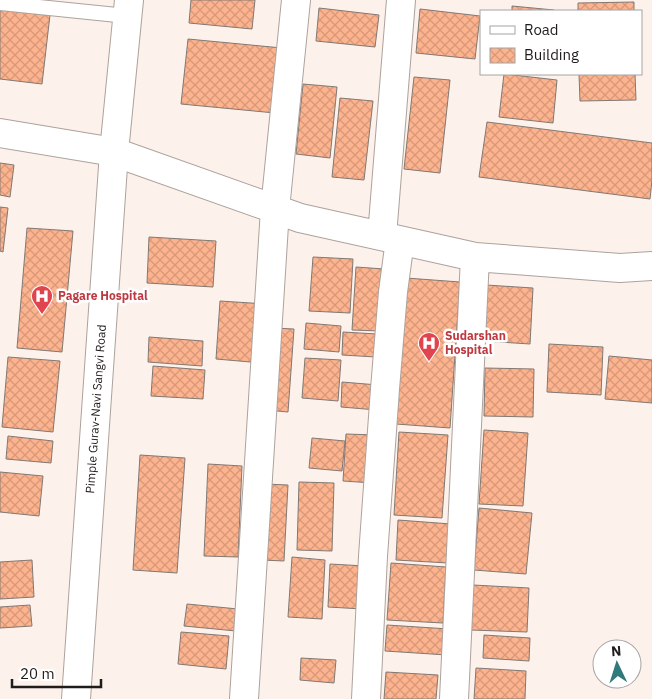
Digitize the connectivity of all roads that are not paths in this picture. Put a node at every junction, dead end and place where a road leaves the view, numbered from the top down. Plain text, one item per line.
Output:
1 (296, 0) edge
2 (401, 0) edge
3 (0, 3) edge
4 (128, 8) edge
5 (0, 133) edge
6 (114, 152) junction
7 (275, 209) junction
8 (391, 238) junction
9 (476, 257) junction
10 (652, 266) edge
11 (76, 699) edge
12 (244, 699) edge
13 (366, 699) edge
14 (454, 699) edge

1 - 7 street
2 - 8 street
3 - 4 lane
4 - 6 street, Pimple Gurav-Navi Sangvi Road
5 - 6 street
6 - 7 street
6 - 11 street, Pimple Gurav-Navi Sangvi Road
7 - 8 street
7 - 12 street
8 - 9 street
8 - 13 street
9 - 10 street
9 - 14 street

